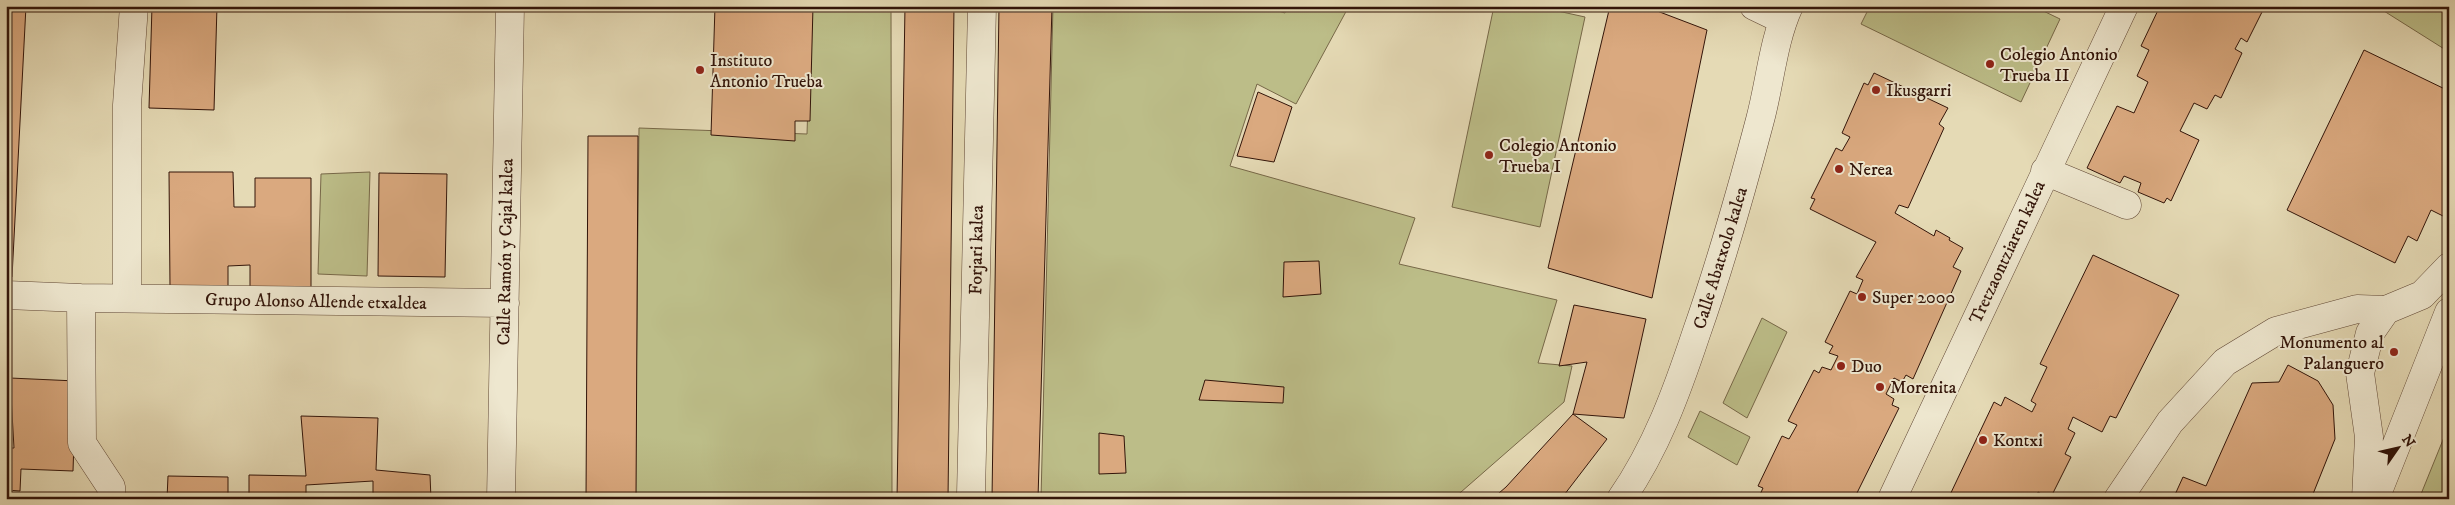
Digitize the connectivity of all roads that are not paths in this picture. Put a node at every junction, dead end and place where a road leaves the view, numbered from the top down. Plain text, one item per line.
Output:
1 (134, 6) edge
2 (510, 6) edge
3 (982, 6) edge
4 (1754, 6) edge
5 (2124, 6) edge
6 (1786, 13) edge
7 (2045, 171) junction
8 (2127, 205) dead end
9 (2449, 267) edge
10 (6, 295) edge
11 (2422, 295) junction
12 (81, 298) junction
13 (127, 298) junction
14 (505, 303) junction
15 (2386, 310) junction
16 (2449, 312) edge
17 (2420, 380) junction
18 (2408, 410) junction
19 (2366, 414) junction
20 (971, 494) dead end
21 (112, 499) edge
22 (501, 499) edge
23 (1621, 499) edge
24 (1892, 499) edge
25 (2118, 499) edge
26 (2366, 499) edge
27 (2375, 499) edge

1 - 13 street
2 - 14 street, Calle Ramón y Cajal kalea
3 - 20 street, Forjari kalea
4 - 6 street
5 - 7 street, Tretzaontziaren kalea
6 - 23 street, Calle Abatxolo kalea
7 - 8 street
7 - 24 street, Tretzaontziaren kalea
9 - 11 street
10 - 12 street, Grupo Alonso Allende etxaldea
11 - 15 street
11 - 17 street
12 - 13 street, Grupo Alonso Allende etxaldea
12 - 21 street
13 - 14 street, Grupo Alonso Allende etxaldea
14 - 22 street, Calle Ramón y Cajal kalea
15 - 19 street
15 - 25 street
16 - 17 street
17 - 18 street
18 - 19 street
18 - 27 street
19 - 26 street

